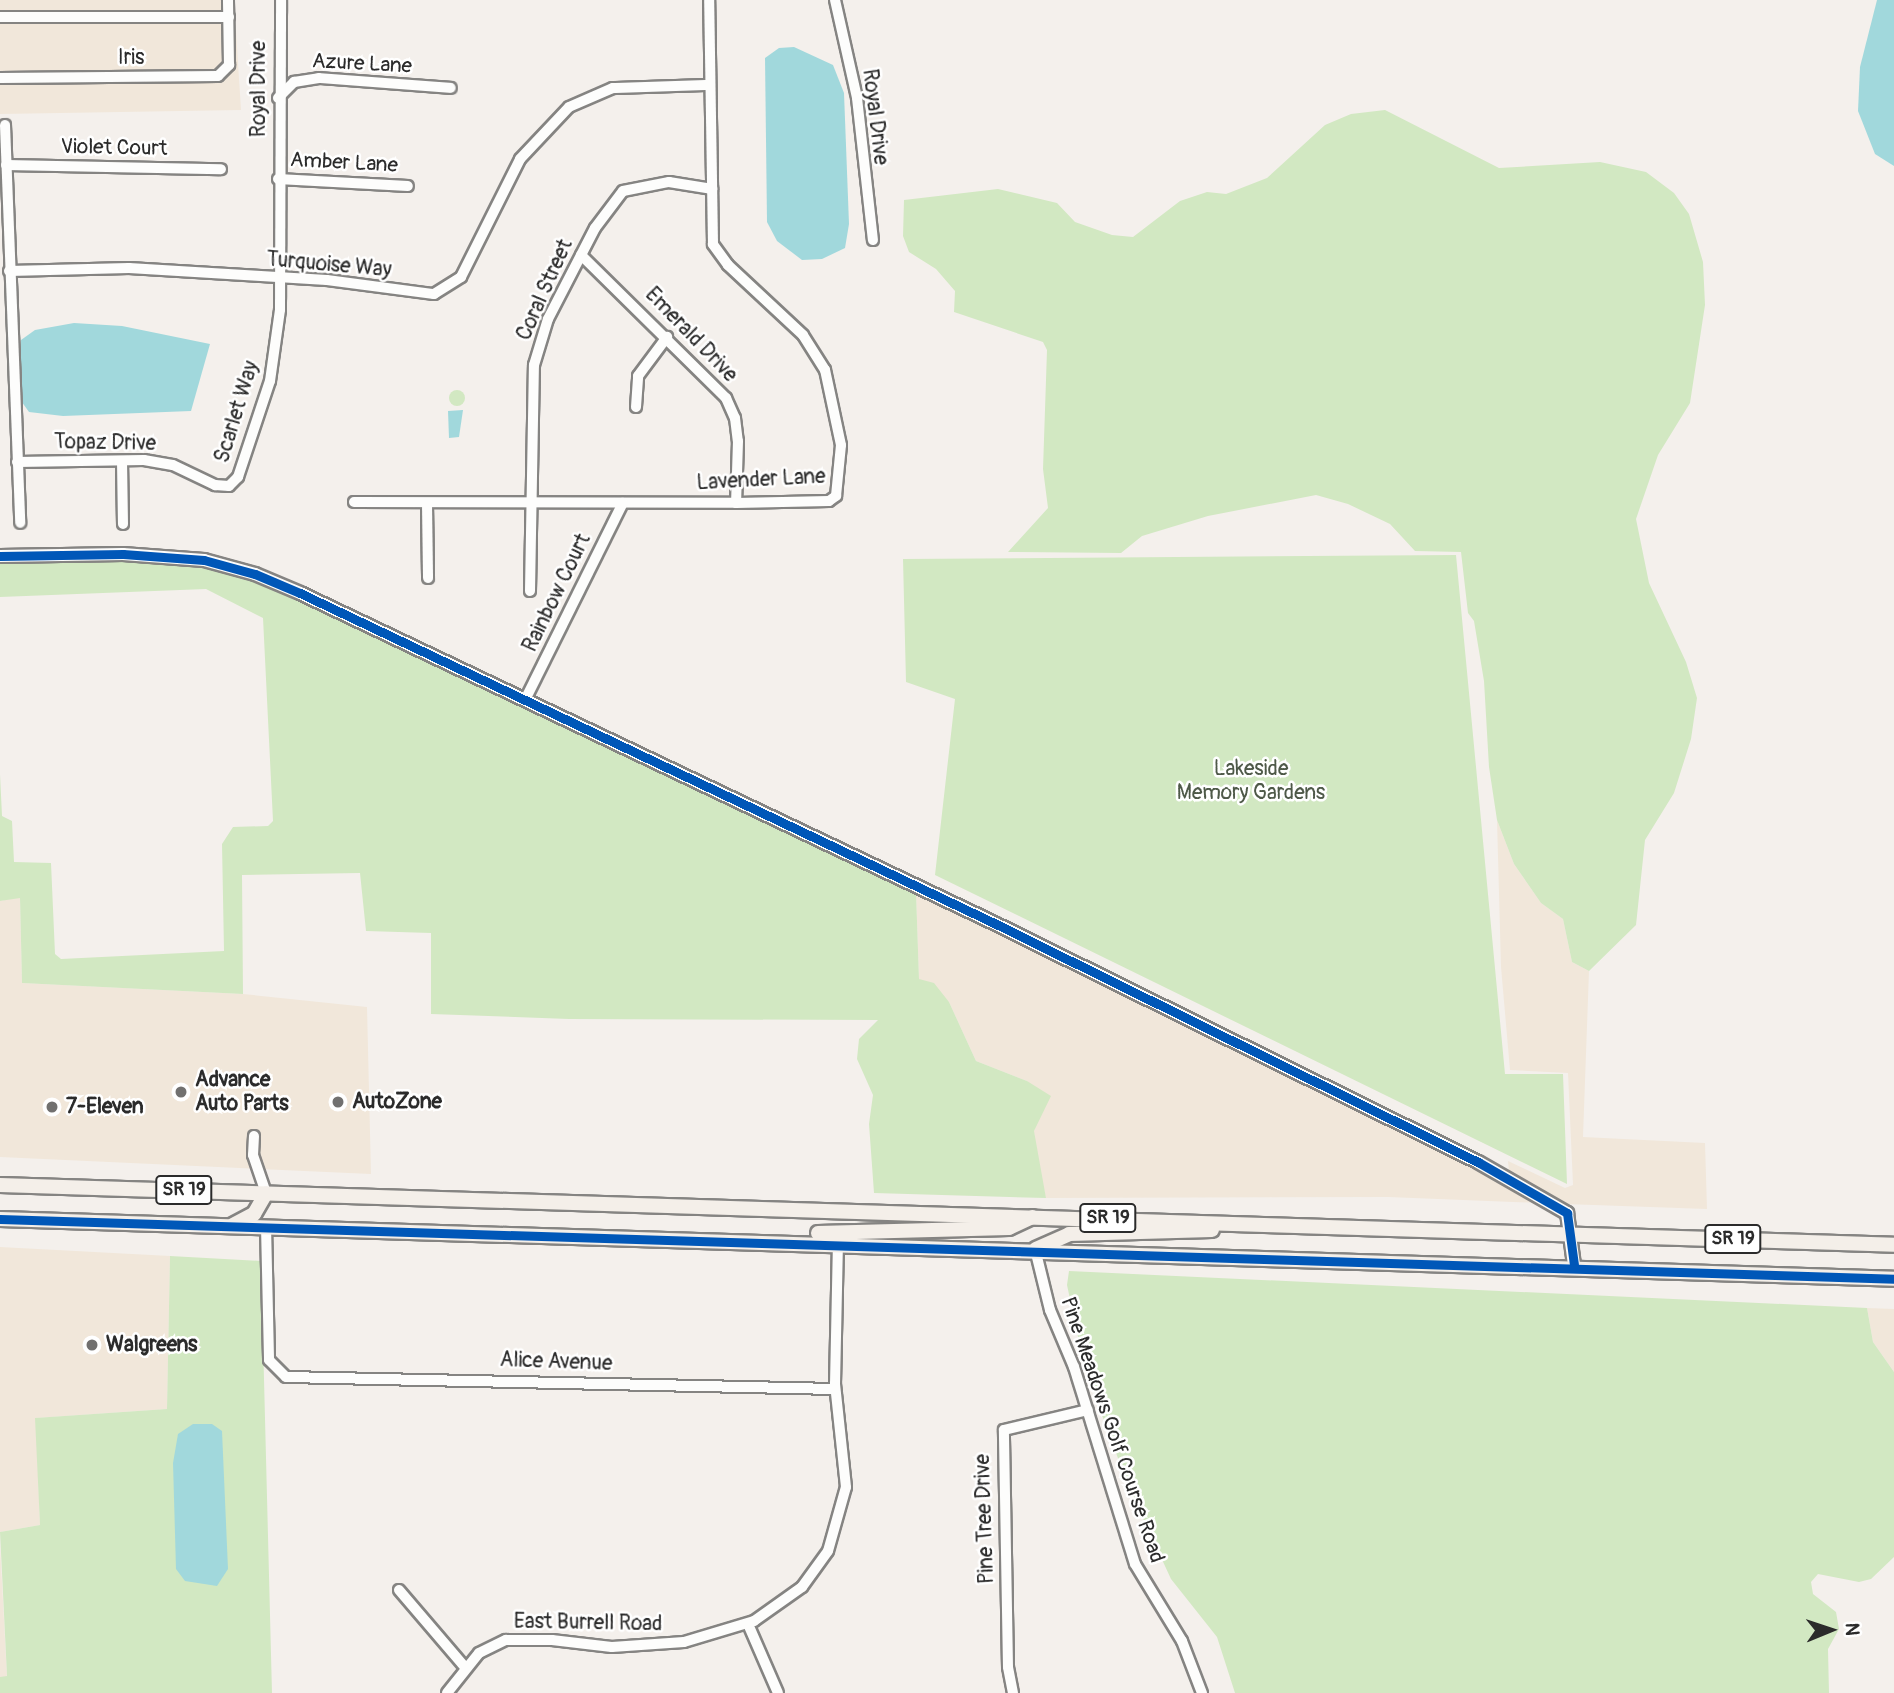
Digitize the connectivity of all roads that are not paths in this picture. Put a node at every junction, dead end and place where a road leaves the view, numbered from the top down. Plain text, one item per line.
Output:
1 (228, 0) edge
2 (281, 0) edge
3 (709, 0) edge
4 (835, 0) edge
5 (0, 17) edge
6 (229, 17) junction
7 (0, 78) edge
8 (708, 85) junction
9 (451, 88) dead end
10 (278, 98) junction
11 (5, 125) dead end
12 (6, 165) junction
13 (221, 169) dead end
14 (278, 179) junction
15 (408, 186) dead end
16 (712, 189) junction
17 (873, 240) dead end
18 (580, 255) junction
19 (9, 271) junction
20 (281, 279) junction
21 (5, 292) edge
22 (667, 337) junction
23 (636, 407) dead end
24 (122, 461) junction
25 (17, 462) junction
26 (229, 486) joint
27 (354, 502) dead end
28 (531, 502) junction
29 (623, 503) junction
30 (736, 503) junction
31 (427, 504) junction
32 (20, 523) dead end
33 (123, 524) dead end
34 (0, 556) edge
35 (428, 578) dead end
36 (530, 591) dead end
37 (525, 700) junction
38 (254, 1136) dead end
39 (0, 1185) edge
40 (266, 1193) junction
41 (1036, 1216) junction
42 (0, 1219) edge
43 (1234, 1222) junction
44 (231, 1225) junction
45 (266, 1226) junction
46 (1573, 1232) junction
47 (755, 1241) junction
48 (838, 1243) junction
49 (1894, 1245) edge
50 (1035, 1249) junction
51 (1574, 1265) junction
52 (1894, 1279) edge
53 (835, 1389) junction
54 (1088, 1410) junction
55 (399, 1590) dead end
56 (748, 1624) junction
57 (464, 1666) junction
58 (447, 1693) edge
59 (778, 1693) edge
60 (1013, 1693) edge
61 (1202, 1693) edge

1 - 6 street, Iris
2 - 10 street, Royal Drive
3 - 8 street, Lavender Lane
4 - 17 street, Royal Drive
5 - 6 street
6 - 7 street, Iris
8 - 16 street, Lavender Lane
8 - 20 street, Turquoise Way
9 - 10 street, Azure Lane
10 - 14 street, Royal Drive
11 - 12 street
12 - 13 street, Violet Court
12 - 19 street
14 - 15 street, Amber Lane
14 - 20 street, Scarlet Way
16 - 18 street, Coral Street
16 - 30 street, Lavender Lane
18 - 22 street, Emerald Drive
18 - 28 street, Coral Street
19 - 20 street, Turquoise Way
19 - 21 street
20 - 26 street, Scarlet Way
21 - 25 street
22 - 23 street
22 - 30 street, Emerald Drive
24 - 25 street, Topaz Drive
24 - 26 street, Topaz Drive
24 - 33 street
25 - 32 street
27 - 31 street, Lavender Lane
28 - 29 street, Lavender Lane
28 - 31 street, Lavender Lane
28 - 36 street, Coral Street
29 - 30 street, Lavender Lane
29 - 37 street, Rainbow Court
31 - 35 street
34 - 37 street
37 - 46 street
38 - 40 street
39 - 40 main road, SR 19
40 - 41 main road, SR 19
40 - 44 main road
41 - 43 main road, SR 19
41 - 47 main road
42 - 44 main road, SR 19
43 - 46 main road, SR 19
43 - 50 main road
44 - 45 main road, SR 19
45 - 47 main road, SR 19
45 - 53 street, Alice Avenue
46 - 49 main road, SR 19
46 - 51 street
47 - 48 main road, SR 19
48 - 50 main road, SR 19
48 - 53 street, East Burrell Road
50 - 51 main road, SR 19
50 - 54 street, Pine Meadows Golf Course Road
51 - 52 main road, SR 19
53 - 56 street, East Burrell Road
54 - 60 street, Pine Tree Drive
54 - 61 street, Pine Meadows Golf Course Road
55 - 57 street
56 - 57 street, East Burrell Road
56 - 59 street
57 - 58 street, East Burrell Road

